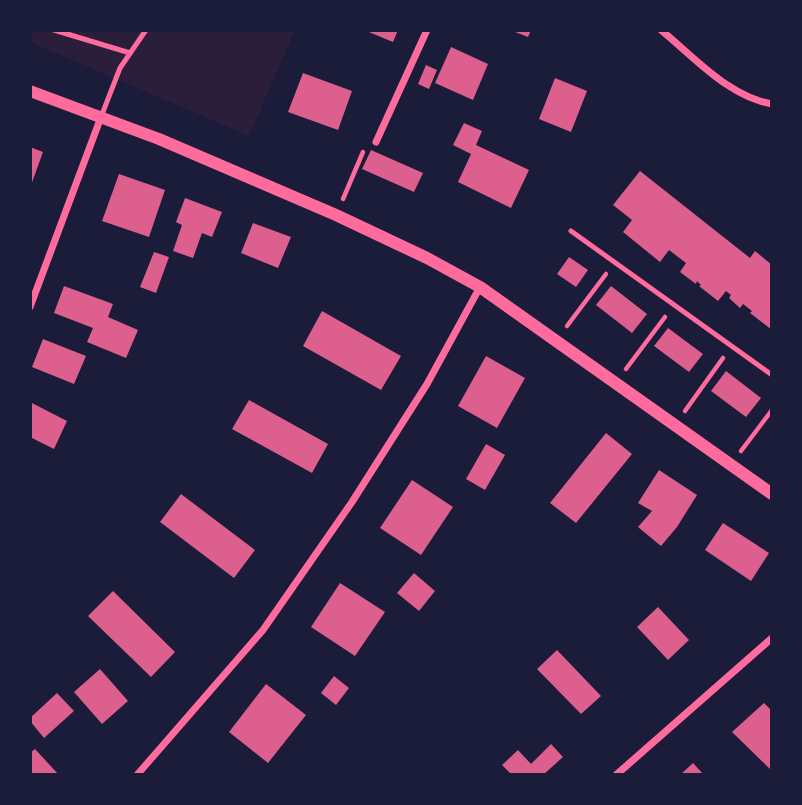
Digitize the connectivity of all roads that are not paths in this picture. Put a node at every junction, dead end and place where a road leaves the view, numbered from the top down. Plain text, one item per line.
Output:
1 (54, 30) edge
2 (146, 30) edge
3 (427, 30) edge
4 (661, 30) edge
5 (130, 53) junction
6 (30, 91) edge
7 (772, 104) edge
8 (101, 117) junction
9 (376, 142) road end
10 (571, 231) dead end
11 (480, 287) junction
12 (30, 307) edge
13 (772, 375) edge
14 (772, 494) edge
15 (772, 638) edge
16 (136, 775) edge
17 (616, 775) edge

1 - 5 lane
2 - 5 lane
3 - 9 street
4 - 7 street
5 - 8 lane
6 - 8 street
8 - 11 street
8 - 12 street
10 - 13 lane
11 - 14 street
11 - 16 street
15 - 17 street

